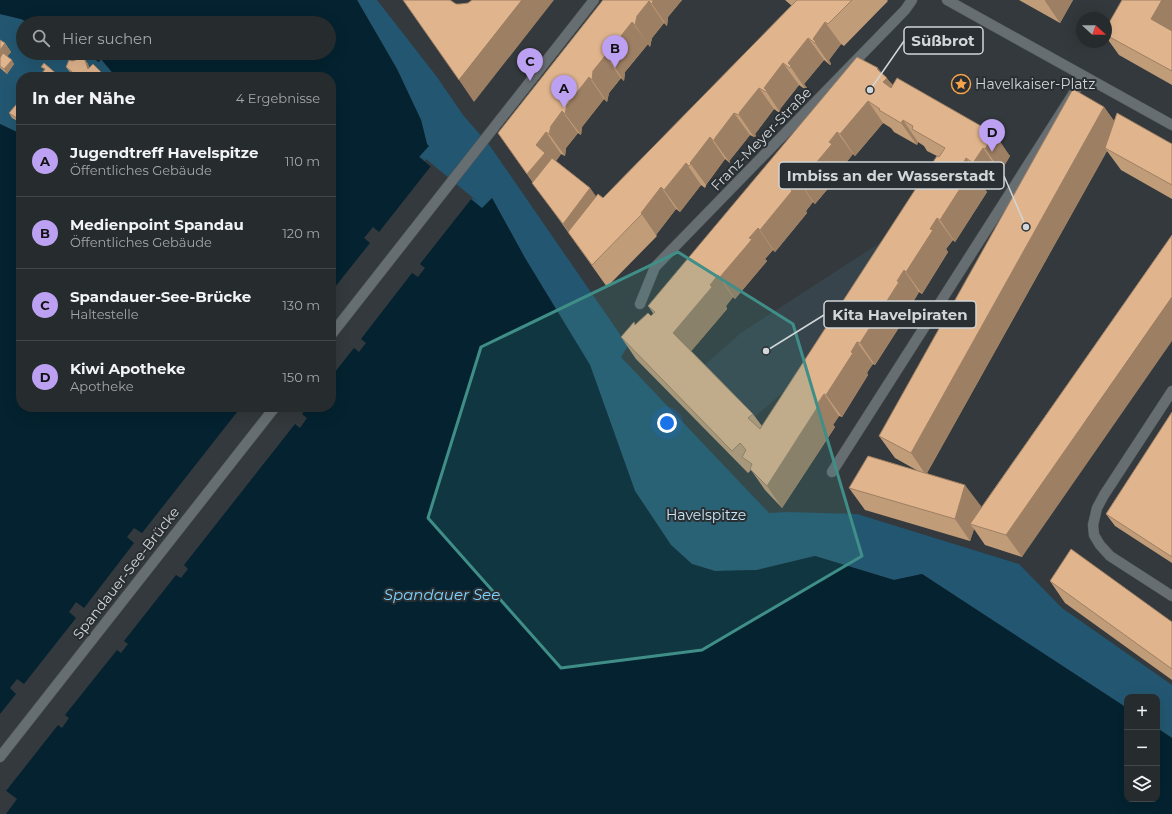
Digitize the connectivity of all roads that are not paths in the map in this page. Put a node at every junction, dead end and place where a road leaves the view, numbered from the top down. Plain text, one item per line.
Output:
1 (594, 0) edge
2 (912, 0) edge
3 (947, 0) edge
4 (1084, 77) junction
5 (1172, 125) edge
6 (640, 304) dead end
7 (336, 329) edge
8 (1172, 391) edge
9 (271, 412) edge
10 (832, 472) dead end
11 (1172, 596) edge
12 (0, 757) edge

1 - 7 street
2 - 6 street, Franz-Meyer-Straße
3 - 4 street
4 - 5 street
4 - 10 street
8 - 11 street
9 - 12 street, Spandauer-See-Brücke

